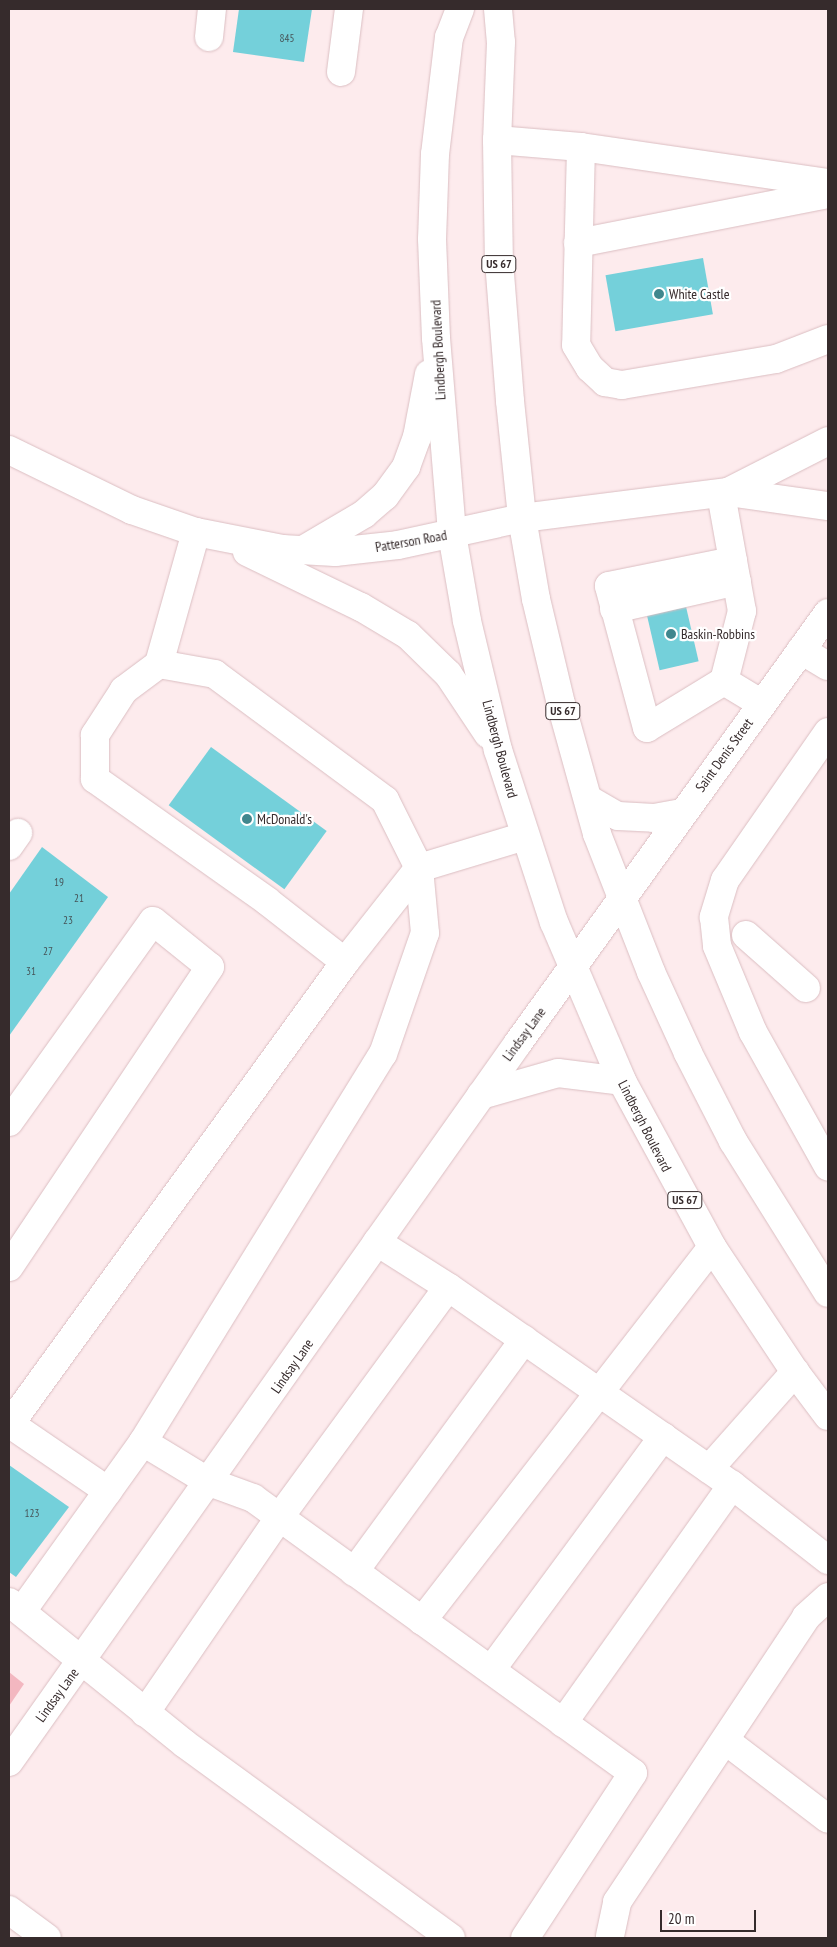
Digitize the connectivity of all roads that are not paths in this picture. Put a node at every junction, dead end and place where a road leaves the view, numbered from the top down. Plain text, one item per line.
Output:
1 (212, 9) edge
2 (349, 9) edge
3 (460, 9) edge
4 (498, 9) edge
5 (208, 38) dead end
6 (341, 72) dead end
7 (497, 140) junction
8 (582, 147) junction
9 (828, 183) edge
10 (828, 194) edge
11 (578, 243) junction
12 (436, 338) junction
13 (828, 339) edge
14 (828, 441) edge
15 (9, 450) edge
16 (725, 493) junction
17 (828, 506) edge
18 (522, 518) junction
19 (206, 534) junction
20 (452, 534) junction
21 (303, 550) junction
22 (735, 571) junction
23 (828, 613) edge
24 (802, 650) junction
25 (159, 664) junction
26 (828, 666) edge
27 (724, 681) junction
28 (762, 704) junction
29 (828, 732) edge
30 (498, 750) junction
31 (588, 799) junction
32 (682, 813) junction
33 (525, 836) junction
34 (419, 868) junction
35 (622, 899) junction
36 (746, 935) dead end
37 (345, 962) junction
38 (572, 967) junction
39 (806, 988) dead end
40 (622, 1081) junction
41 (481, 1095) junction
42 (9, 1122) edge
43 (828, 1166) edge
44 (377, 1242) junction
45 (712, 1247) junction
46 (9, 1267) edge
47 (448, 1287) junction
48 (828, 1293) edge
49 (524, 1340) junction
50 (795, 1372) junction
51 (600, 1394) junction
52 (828, 1416) edge
53 (10, 1423) edge
54 (663, 1437) junction
55 (143, 1442) junction
56 (709, 1469) junction
57 (209, 1482) junction
58 (732, 1485) junction
59 (108, 1491) junction
60 (279, 1518) junction
61 (828, 1560) edge
62 (354, 1572) junction
63 (828, 1597) edge
64 (15, 1606) edge
65 (422, 1621) junction
66 (82, 1661) junction
67 (491, 1670) junction
68 (145, 1713) junction
69 (563, 1723) junction
70 (726, 1741) junction
71 (9, 1762) edge
72 (828, 1819) edge
73 (9, 1910) edge
74 (611, 1937) edge
75 (47, 1938) edge
76 (451, 1938) edge
77 (525, 1938) edge

1 - 5 main road
2 - 6 main road
3 - 12 main road, Lindbergh Boulevard / US 67
4 - 7 main road, US 67
7 - 8 main road
7 - 18 main road, US 67
8 - 9 main road
8 - 11 main road
10 - 11 main road
11 - 13 main road
12 - 20 main road, Lindbergh Boulevard / US 67
12 - 21 main road
14 - 16 main road
15 - 19 main road, Patterson Road
16 - 17 main road, Patterson Road
16 - 18 main road, Patterson Road
16 - 22 main road
18 - 20 main road, Patterson Road
18 - 31 main road, US 67
19 - 21 main road, Patterson Road
19 - 25 main road
19 - 30 main road
20 - 21 main road, Patterson Road
20 - 30 main road, Lindbergh Boulevard / US 67
22 - 27 main road
22 - 27 main road
23 - 24 main road, Saint Denis Street
24 - 26 main road
24 - 28 main road, Saint Denis Street
25 - 34 main road
25 - 37 main road
27 - 28 main road
28 - 32 main road, Saint Denis Street
29 - 43 main road
30 - 33 main road, Lindbergh Boulevard / US 67
31 - 32 main road
31 - 35 main road, US 67
32 - 35 main road, Saint Denis Street
33 - 34 main road
33 - 38 main road, Lindbergh Boulevard / US 67
34 - 37 main road
34 - 55 main road
35 - 38 main road, Lindsay Lane
35 - 48 main road, US 67
36 - 39 main road
37 - 53 main road
38 - 40 main road, Lindbergh Boulevard / US 67
38 - 41 main road, Lindsay Lane
40 - 41 main road
40 - 45 main road, Lindbergh Boulevard / US 67
41 - 44 main road, Lindsay Lane
42 - 46 main road
44 - 47 main road
44 - 57 main road, Lindsay Lane
45 - 50 main road, Lindbergh Boulevard / US 67
45 - 51 main road
47 - 49 main road
47 - 60 main road
49 - 51 main road
49 - 62 main road
50 - 52 main road, Lindbergh Boulevard / US 67
50 - 56 main road
51 - 54 main road
51 - 65 main road
53 - 59 main road
54 - 56 main road
54 - 67 main road
55 - 57 main road
55 - 59 main road
56 - 58 main road
57 - 60 main road
57 - 66 main road, Lindsay Lane
58 - 61 main road
58 - 69 main road
59 - 64 main road
60 - 62 main road
60 - 68 main road
62 - 65 main road
63 - 70 main road
64 - 66 main road
65 - 67 main road
66 - 68 main road
66 - 71 main road, Lindsay Lane
67 - 69 main road
68 - 76 main road
69 - 77 main road
70 - 72 main road
70 - 74 main road
73 - 75 main road

